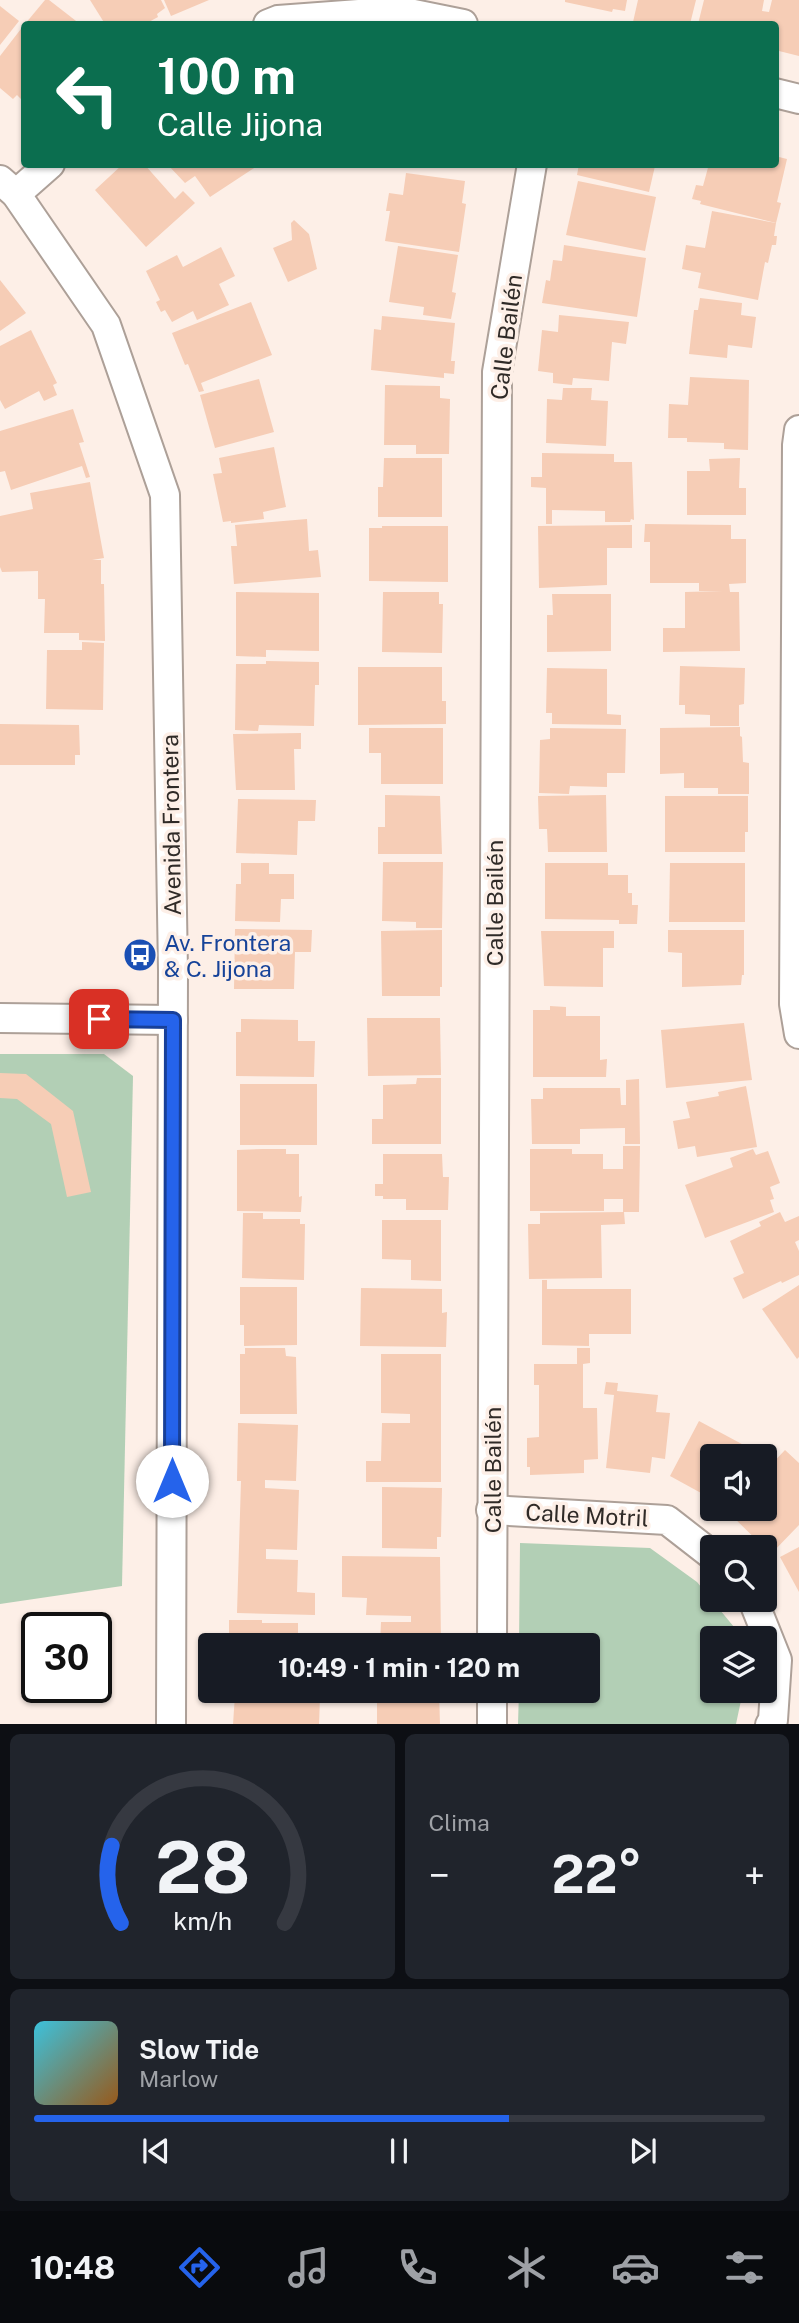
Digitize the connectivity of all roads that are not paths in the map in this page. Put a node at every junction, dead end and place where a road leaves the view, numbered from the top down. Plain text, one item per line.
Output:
1 (276, 21) edge
2 (448, 21) edge
3 (779, 94) edge
4 (799, 99) edge
5 (43, 168) edge
6 (531, 168) edge
7 (8, 187) edge
8 (798, 440) edge
9 (0, 1018) edge
10 (173, 1020) junction
11 (799, 1034) edge
12 (491, 1510) junction
13 (700, 1546) edge
14 (758, 1612) edge
15 (492, 1633) edge
16 (492, 1703) edge
17 (171, 1724) edge
18 (492, 1724) edge
19 (770, 1724) edge

1 - 2 street
3 - 4 street
5 - 7 street
6 - 12 street, Calle Bailén
7 - 10 street, Avenida Frontera
8 - 11 street
9 - 10 street
10 - 17 street, Avenida Frontera
12 - 13 street, Calle Motril
12 - 15 street, Calle Bailén
14 - 19 street
16 - 18 street

